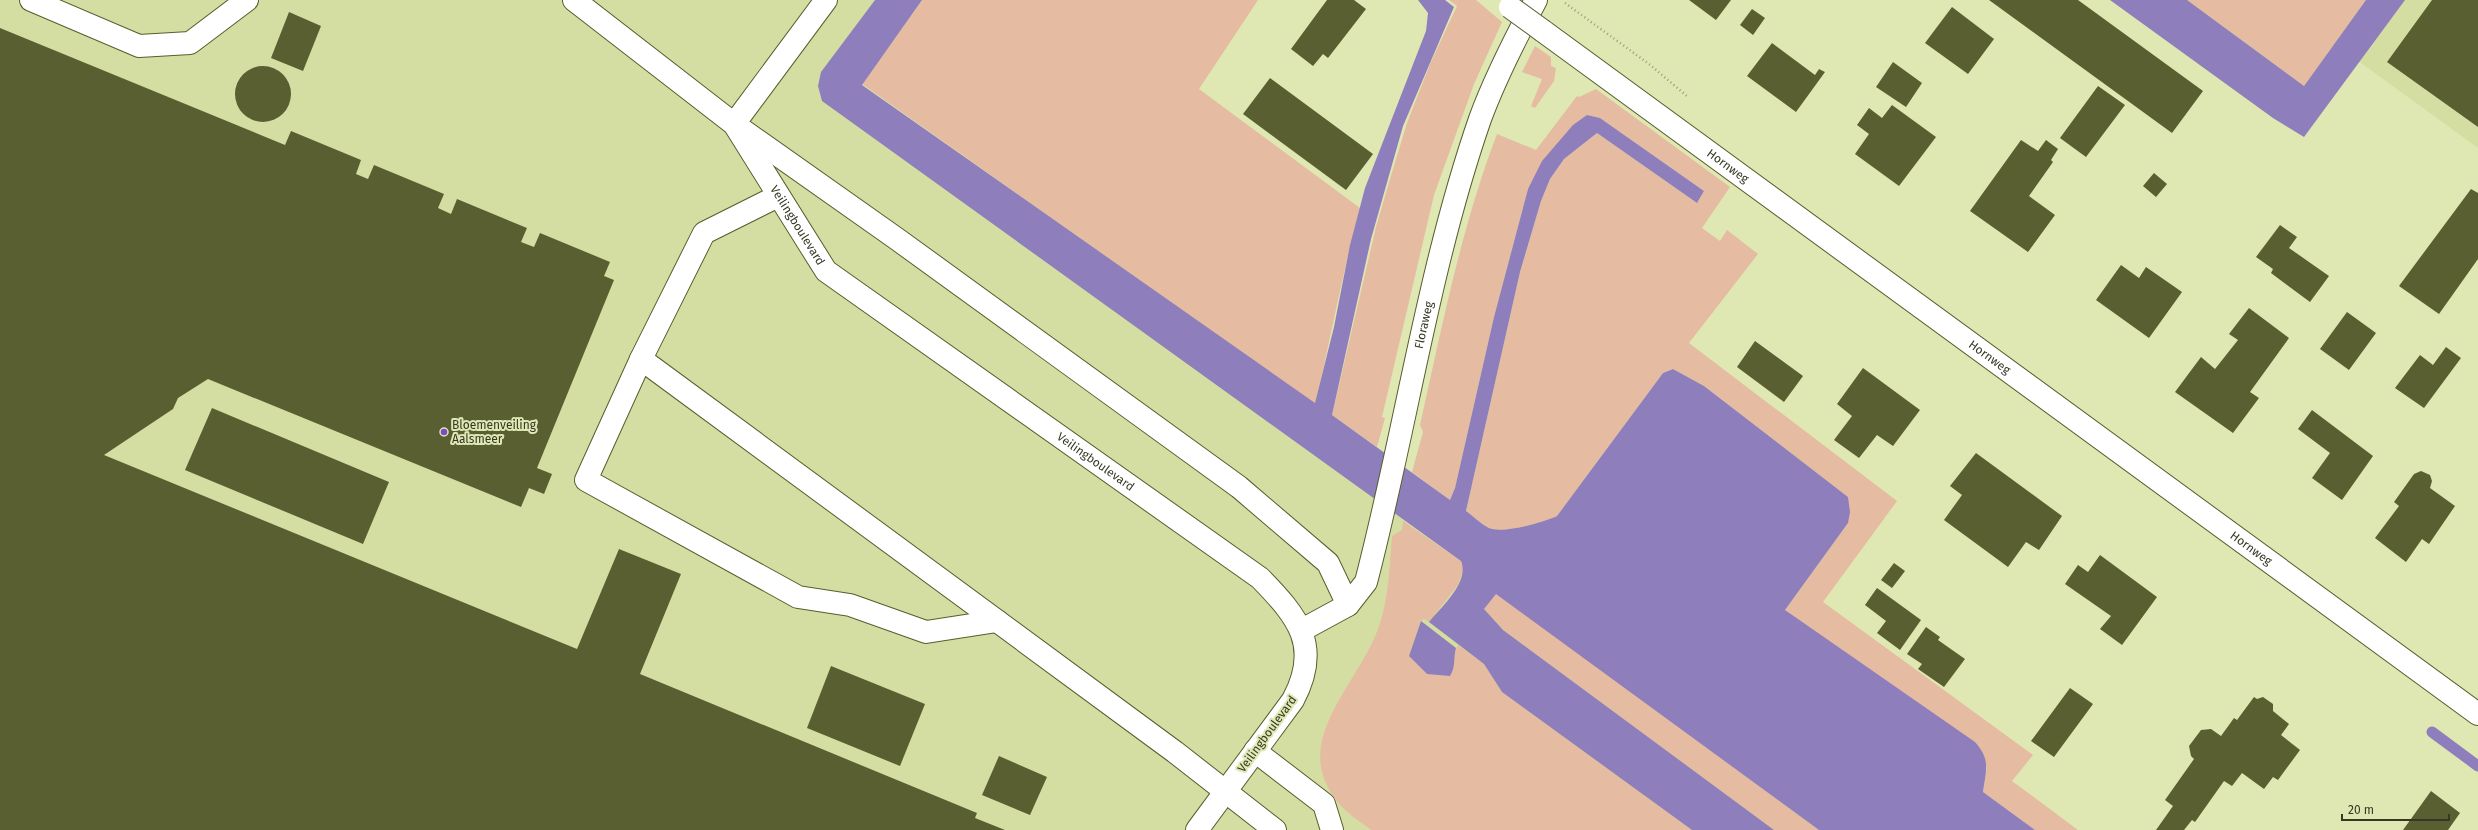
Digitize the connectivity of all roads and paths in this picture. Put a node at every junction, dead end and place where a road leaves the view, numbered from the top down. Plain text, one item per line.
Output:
1 (31, 0) edge
2 (247, 0) edge
3 (574, 0) edge
4 (826, 0) edge
5 (1536, 0) edge
6 (1561, 0) edge
7 (1505, 4) edge
8 (1691, 100) dead end
9 (734, 124) junction
10 (778, 196) junction
11 (641, 359) junction
12 (1348, 605) junction
13 (997, 621) junction
14 (1302, 630) junction
15 (2478, 714) edge
16 (1255, 751) junction
17 (1226, 792) junction
18 (1197, 830) edge
19 (1275, 830) edge
20 (1332, 830) edge

1 - 2 street
3 - 9 street, Veilingboulevard
4 - 9 street
5 - 12 street, Floraweg
6 - 8 path
7 - 15 street, Hornweg, bridge
9 - 10 street, Veilingboulevard
9 - 12 street, Veilingboulevard
10 - 11 street
10 - 14 street, Veilingboulevard
11 - 13 street
11 - 13 street
12 - 14 street, Floraweg
13 - 17 street
14 - 16 street, Veilingboulevard
16 - 17 street, Veilingboulevard
16 - 20 street
17 - 18 street, Veilingboulevard
17 - 19 street

